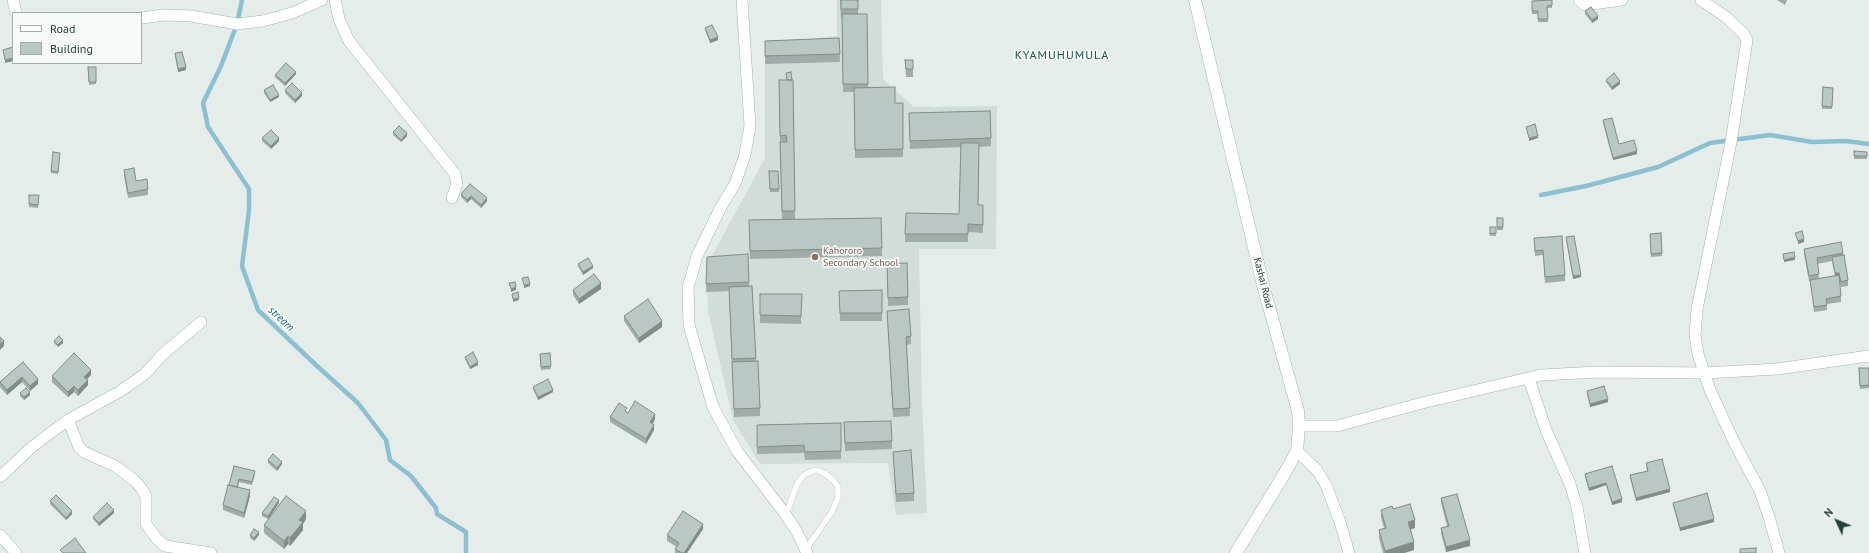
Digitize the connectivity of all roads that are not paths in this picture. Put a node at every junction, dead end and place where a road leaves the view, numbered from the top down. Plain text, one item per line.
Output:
1 (13, 0) edge
2 (322, 0) edge
3 (334, 0) edge
4 (742, 0) edge
5 (1195, 0) edge
6 (1579, 0) edge
7 (1622, 0) edge
8 (1701, 0) edge
9 (16, 12) edge
10 (142, 18) edge
11 (452, 198) dead end
12 (201, 322) dead end
13 (1869, 356) edge
14 (1705, 373) junction
15 (1529, 379) junction
16 (68, 420) junction
17 (1300, 426) junction
18 (1297, 451) junction
19 (0, 477) edge
20 (786, 515) junction
21 (0, 535) edge
22 (807, 551) edge
23 (16, 553) edge
24 (210, 553) edge
25 (1236, 553) edge
26 (1349, 553) edge
27 (1585, 553) edge
28 (1779, 553) edge

1 - 9 street
2 - 10 street
3 - 11 street
4 - 20 street
5 - 17 street, Kashai Road
6 - 7 street
8 - 14 street
12 - 16 street
13 - 14 street
14 - 15 street
14 - 28 street
15 - 17 street
15 - 27 street
16 - 19 street
16 - 24 street
17 - 18 street, Kashai Road
18 - 25 street, Kashai Road
18 - 26 street
20 - 22 street
20 - 22 lane
21 - 23 street

